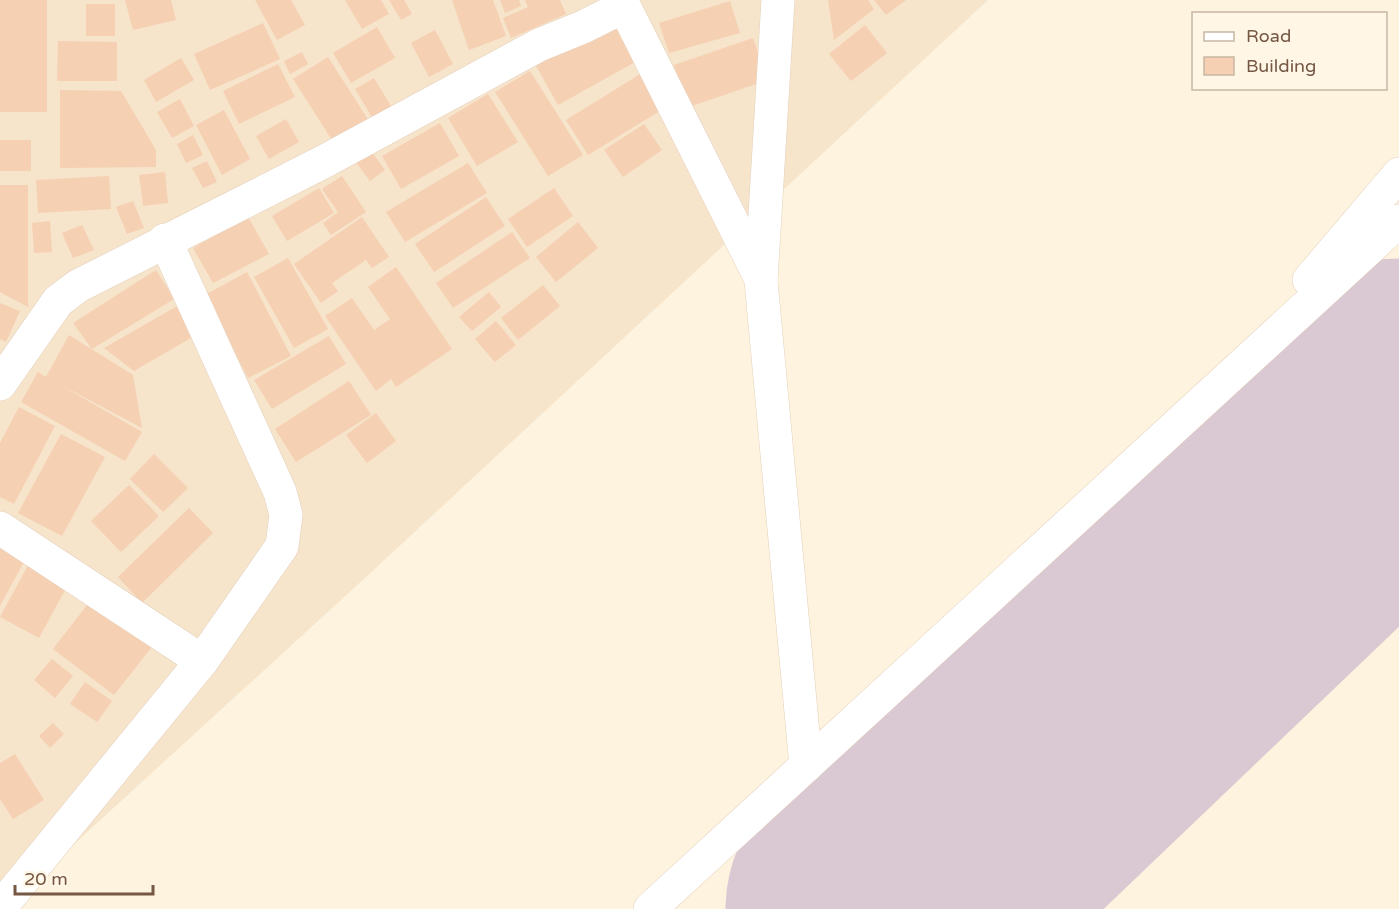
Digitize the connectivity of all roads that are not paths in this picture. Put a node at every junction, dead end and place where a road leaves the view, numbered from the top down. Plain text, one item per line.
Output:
1 (778, 0) edge
2 (622, 3) edge
3 (1399, 174) edge
4 (1399, 221) edge
5 (165, 240) junction
6 (761, 281) junction
7 (0, 384) edge
8 (1221, 384) junction
9 (0, 528) edge
10 (202, 661) junction
11 (806, 766) junction
12 (0, 908) edge
13 (650, 909) edge

1 - 6 street
2 - 5 street
2 - 6 street
3 - 8 street
4 - 8 street
5 - 7 street
5 - 10 street
6 - 11 street
8 - 11 street
9 - 10 street
10 - 12 street
11 - 13 street

